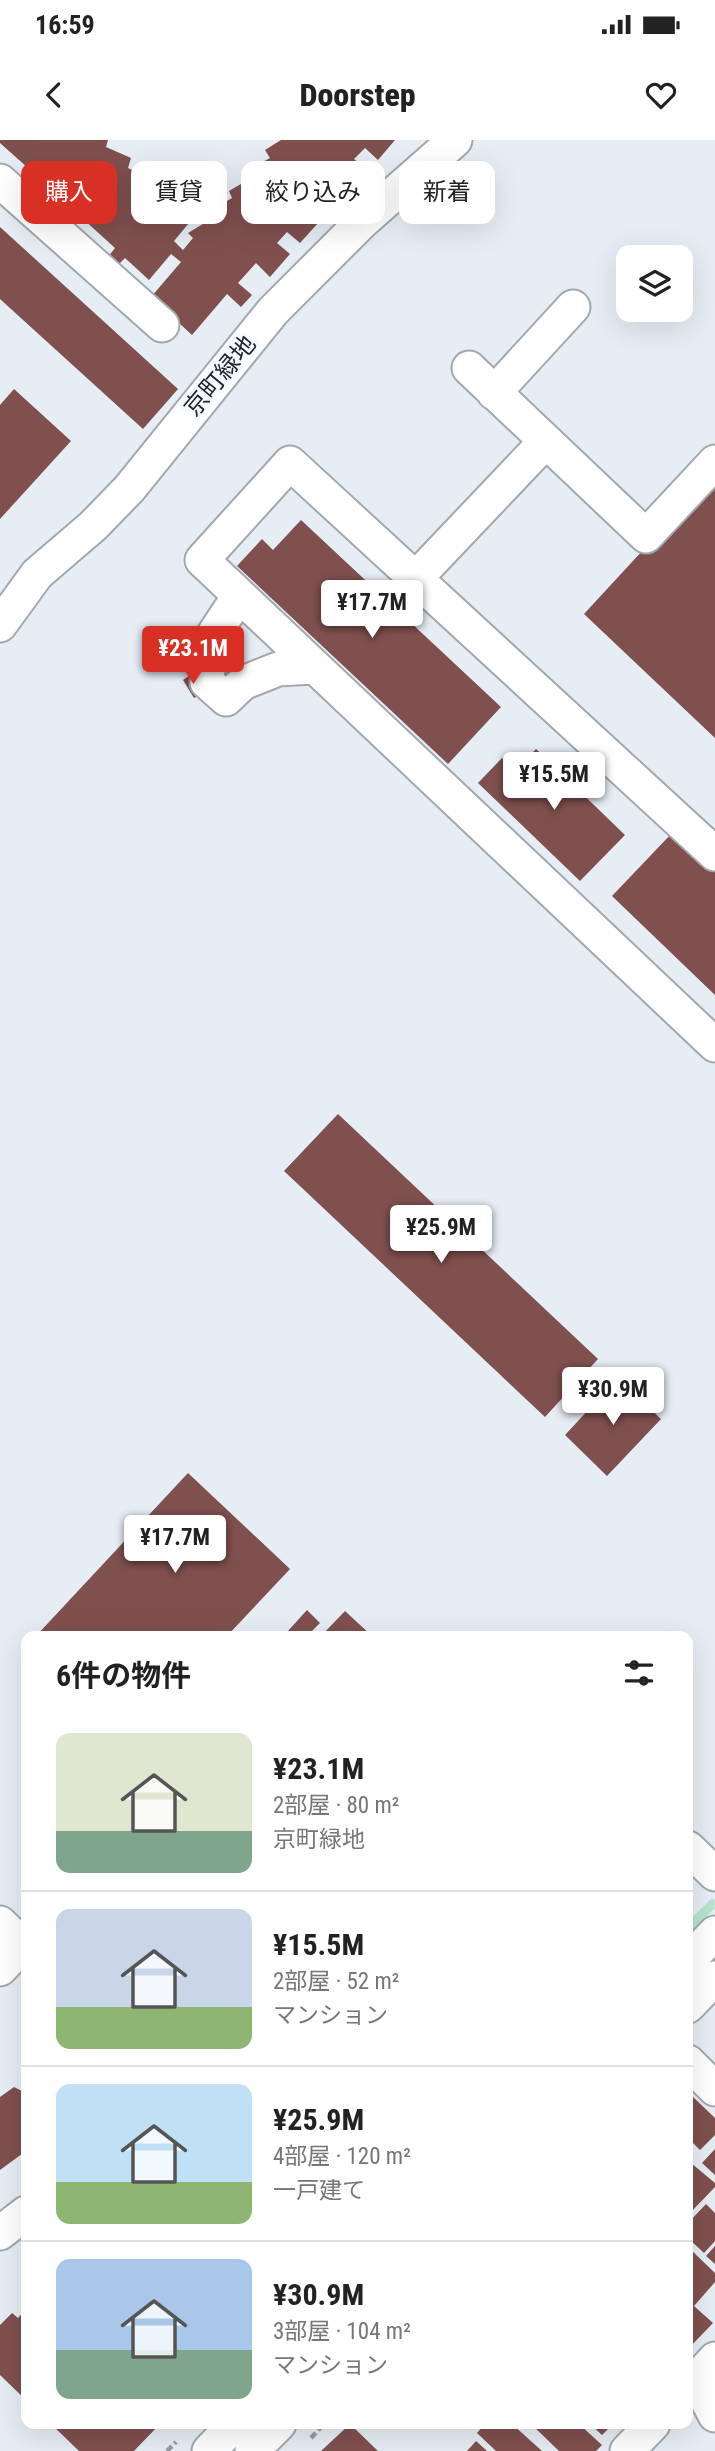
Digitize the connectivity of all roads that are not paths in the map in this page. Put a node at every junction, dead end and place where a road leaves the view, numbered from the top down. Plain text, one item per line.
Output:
1 (455, 140) edge
2 (0, 181) edge
3 (573, 307) dead end
4 (162, 326) dead end
5 (468, 368) dead end
6 (494, 393) junction
7 (547, 441) junction
8 (715, 462) edge
9 (415, 579) junction
10 (239, 596) junction
11 (0, 625) edge
12 (314, 667) junction
13 (715, 854) edge
14 (715, 1045) edge
15 (693, 1853) edge
16 (715, 1874) edge
17 (715, 1933) edge
18 (19, 1940) edge
19 (693, 1956) edge
20 (0, 1969) edge
21 (715, 1978) edge
22 (693, 2001) edge
23 (693, 2067) edge
24 (715, 2089) edge
25 (21, 2217) edge
26 (0, 2233) edge
27 (699, 2375) edge
28 (715, 2415) edge
29 (231, 2429) edge
30 (274, 2429) edge
31 (648, 2429) edge
32 (212, 2450) edge
33 (252, 2451) edge
34 (627, 2451) edge

1 - 11 street, 京町緑地
2 - 4 street
3 - 6 street
5 - 6 street
6 - 7 street
7 - 8 street
7 - 9 street
9 - 10 street
9 - 13 street
10 - 12 street
10 - 12 street
12 - 14 street
15 - 16 street
17 - 19 street
18 - 20 street
21 - 22 street
23 - 24 street
25 - 26 street
27 - 28 street
29 - 32 street
30 - 33 street
31 - 34 street

